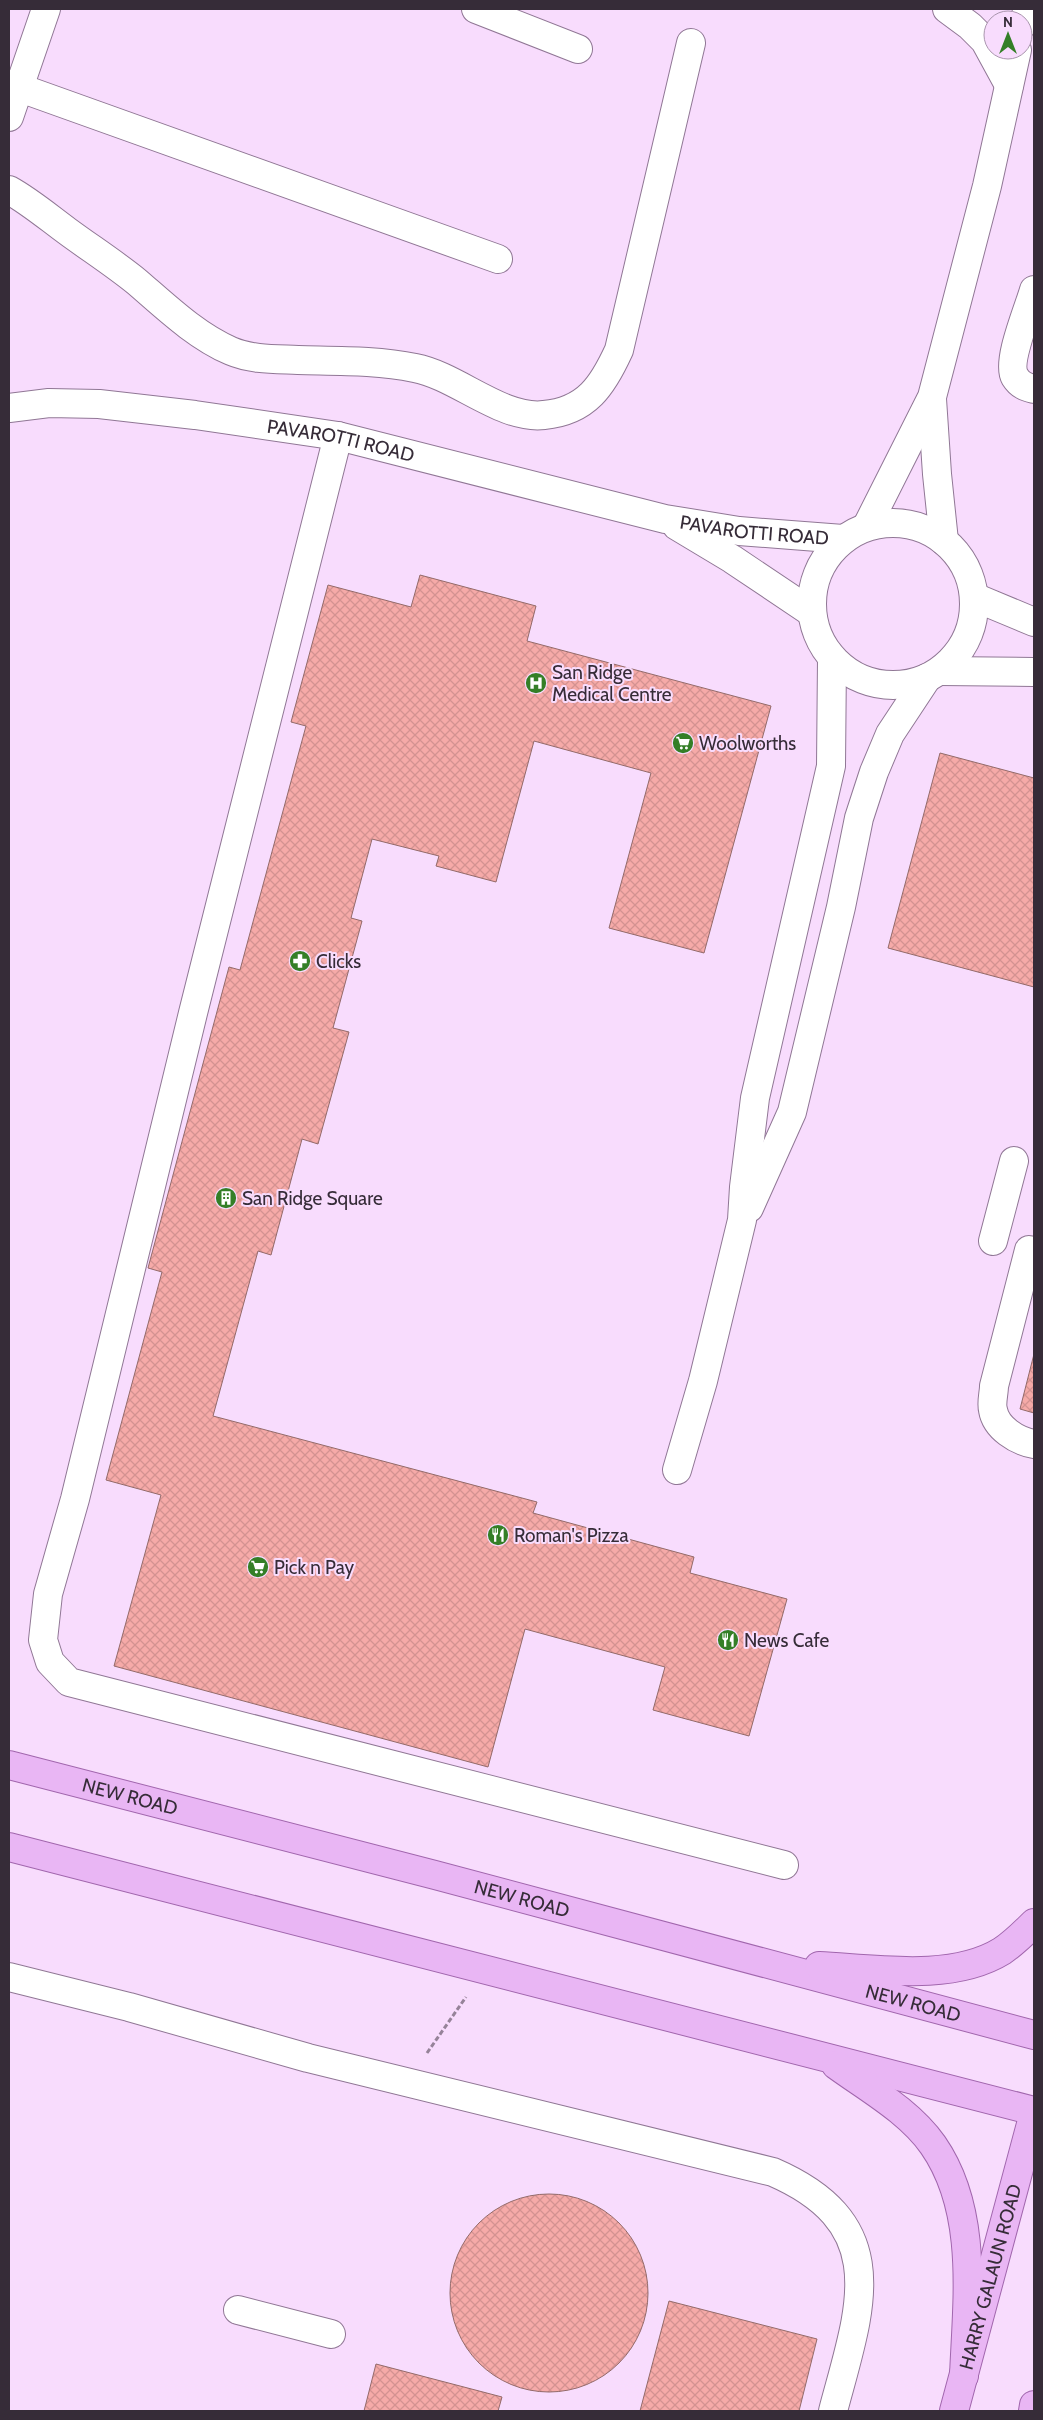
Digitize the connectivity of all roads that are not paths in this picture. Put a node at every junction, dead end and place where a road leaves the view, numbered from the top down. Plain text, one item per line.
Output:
1 (46, 9) edge
2 (476, 9) edge
3 (947, 9) edge
4 (691, 43) dead end
5 (578, 48) dead end
6 (1015, 60) edge
7 (14, 86) edge
8 (1010, 86) junction
9 (9, 117) edge
10 (9, 190) edge
11 (498, 259) dead end
12 (1034, 290) edge
13 (1034, 389) edge
14 (932, 397) junction
15 (9, 408) edge
16 (338, 436) junction
17 (665, 519) junction
18 (867, 526) junction
19 (842, 539) junction
20 (944, 541) junction
21 (974, 597) junction
22 (811, 612) junction
23 (1034, 622) edge
24 (832, 659) junction
25 (1034, 672) edge
26 (934, 674) junction
27 (1014, 1161) dead end
28 (742, 1220) junction
29 (993, 1241) dead end
30 (1029, 1250) dead end
31 (1034, 1444) edge
32 (677, 1470) dead end
33 (9, 1765) edge
34 (9, 1847) edge
35 (784, 1864) dead end
36 (1034, 1923) edge
37 (758, 1962) junction
38 (9, 1977) edge
39 (1034, 2035) edge
40 (822, 2056) junction
41 (1034, 2112) edge
42 (238, 2310) dead end
43 (331, 2334) dead end
44 (964, 2376) junction
45 (1034, 2405) edge
46 (833, 2411) edge
47 (954, 2411) edge
48 (1033, 2411) edge

1 - 7 street
2 - 5 street
3 - 8 street
4 - 10 street
6 - 8 street
7 - 9 street
7 - 11 street
8 - 14 street
12 - 13 street
14 - 18 street
14 - 20 street
15 - 16 street, PAVAROTTI ROAD
16 - 17 street, PAVAROTTI ROAD
16 - 35 street
17 - 19 street, PAVAROTTI ROAD
17 - 22 street, PAVAROTTI ROAD
18 - 19 street
18 - 20 street
19 - 22 street
20 - 21 street
21 - 23 street
21 - 26 street
22 - 24 street
24 - 26 street
24 - 28 street
25 - 26 street
26 - 28 street
27 - 29 street
28 - 32 street
30 - 31 street
33 - 37 main road, NEW ROAD
34 - 40 main road
36 - 37 main road
37 - 39 main road, NEW ROAD
38 - 46 street
40 - 41 main road
40 - 44 main road
41 - 44 main road, HARRY GALAUN ROAD
42 - 43 street
44 - 47 main road, HARRY GALAUN ROAD
45 - 48 main road

